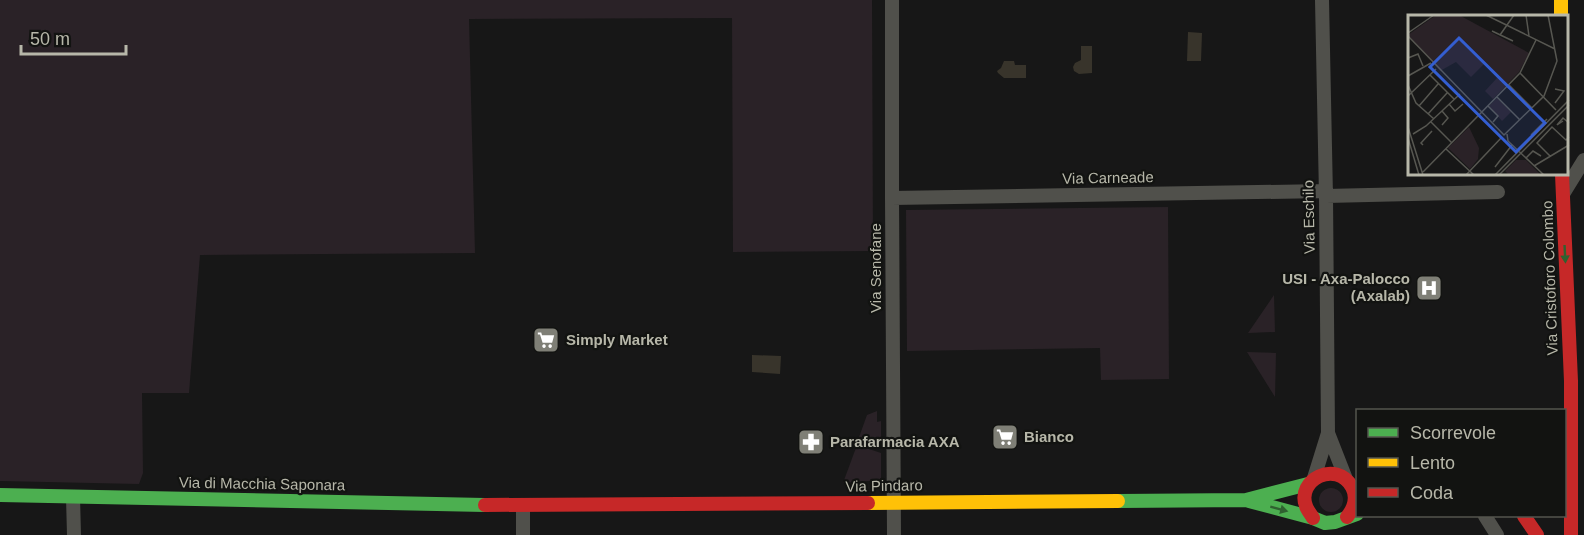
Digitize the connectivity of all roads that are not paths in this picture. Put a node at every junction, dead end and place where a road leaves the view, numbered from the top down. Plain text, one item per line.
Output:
1 (892, 0) edge
2 (1322, 0) edge
3 (1584, 160) edge
4 (1562, 176) edge
5 (1498, 192) dead end
6 (1326, 193) junction
7 (1562, 195) junction
8 (891, 198) junction
9 (1570, 381) junction
10 (1563, 409) edge
11 (1328, 433) junction
12 (1311, 481) junction
13 (1352, 484) edge
14 (0, 495) edge
15 (73, 497) junction
16 (1573, 499) edge
17 (1246, 500) junction
18 (894, 503) junction
19 (523, 506) junction
20 (1349, 517) edge
21 (1486, 517) edge
22 (1525, 517) edge
23 (1318, 525) edge
24 (74, 535) edge
25 (522, 535) edge
26 (894, 535) edge
27 (1335, 535) edge
28 (1497, 535) edge
29 (1537, 535) edge
30 (1571, 535) edge

1 - 8 street, Via Senofane
2 - 6 street, Via Eschilo
3 - 7 street
4 - 7 street, Via Cristoforo Colombo
5 - 6 street, Via Carneade
6 - 8 street, Via Carneade
6 - 11 street, Via Eschilo
7 -> 9 street, Via Cristoforo Colombo
8 - 18 street, Via Senofane
9 - 10 street, Via Cristoforo Colombo
9 - 16 street, Via Cristoforo Colombo
11 - 12 street
11 - 13 street
12 - 13 street
12 - 17 street
12 - 23 street
13 - 20 street
14 - 15 street, Via di Macchia Saponara
15 - 19 street, Via di Macchia Saponara
15 - 24 street
16 - 30 street, Via Cristoforo Colombo
17 - 18 street, Via Pindaro
17 -> 23 street
18 - 19 street, Via Pindaro
18 - 26 street, Via Senofane
19 - 25 street
20 - 23 street
20 - 27 street
21 - 28 street
22 - 29 street

